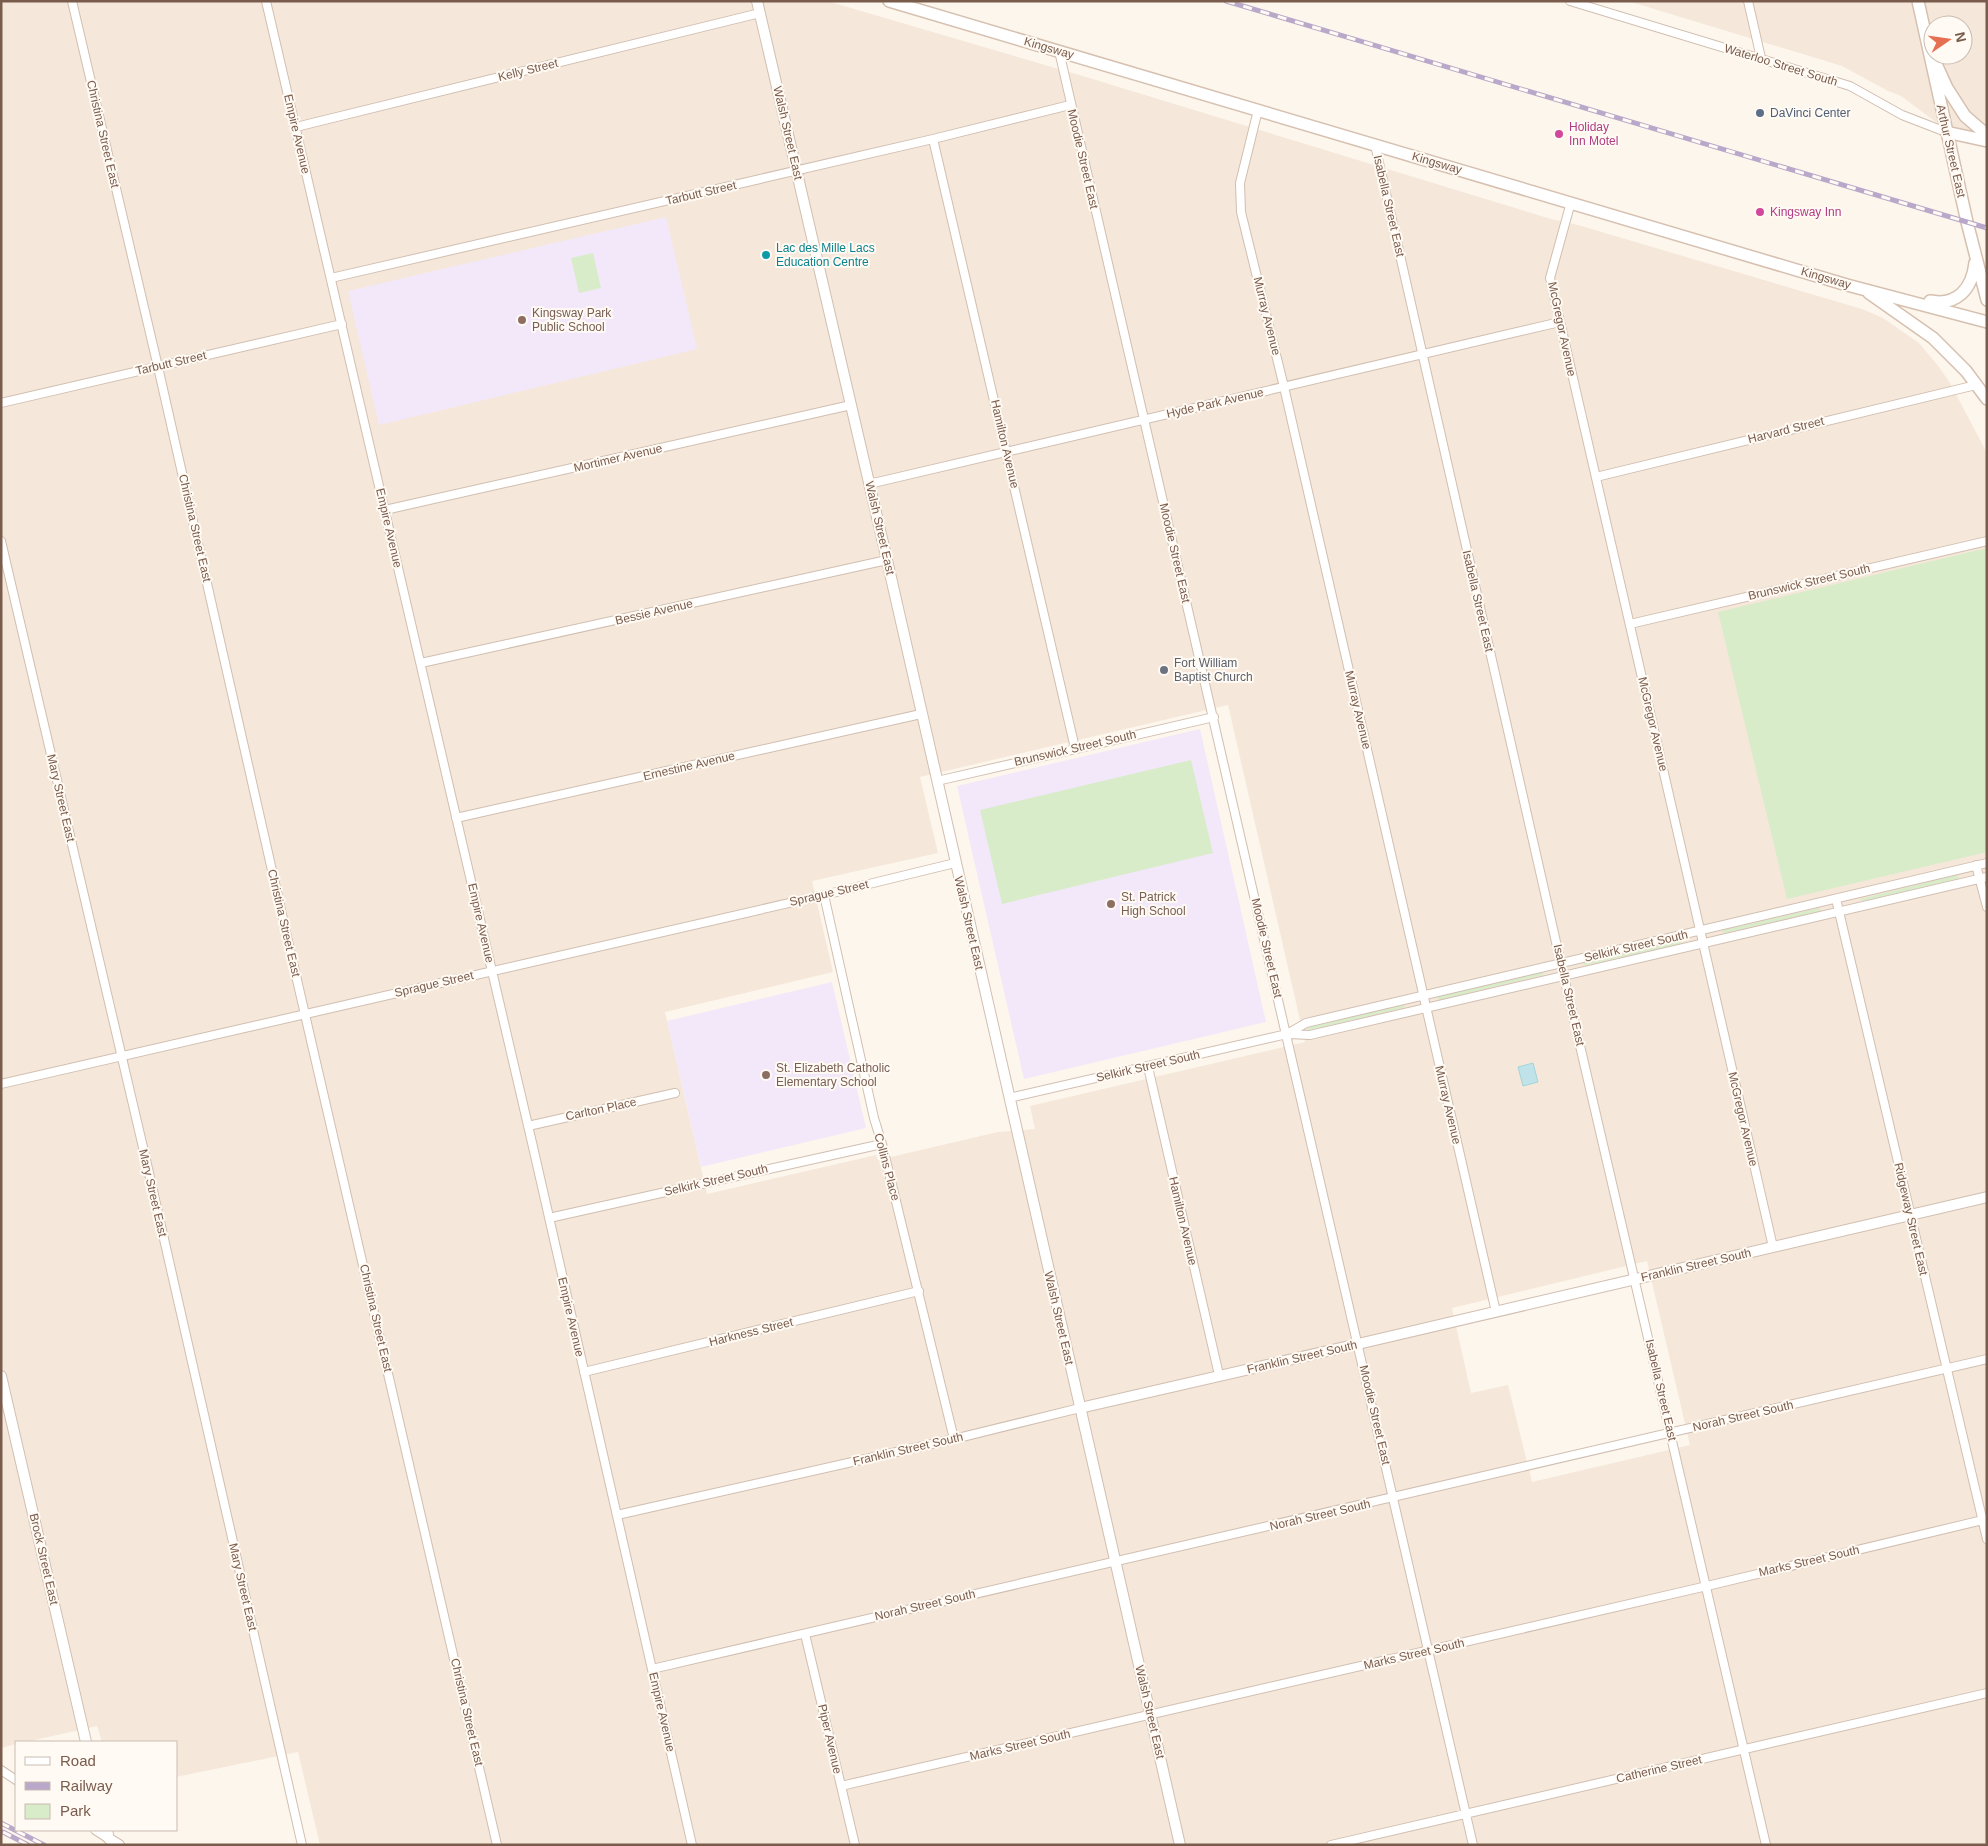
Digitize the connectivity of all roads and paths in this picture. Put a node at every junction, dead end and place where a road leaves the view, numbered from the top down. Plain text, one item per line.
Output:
1 (72, 1) edge
2 (266, 1) edge
3 (757, 1) edge
4 (889, 1) edge
5 (1570, 1) edge
6 (1748, 1) edge
7 (1918, 1) edge
8 (1592, 4) edge
9 (760, 13) junction
10 (1923, 25) edge
11 (1059, 51) junction
12 (1761, 58) junction
13 (1931, 65) edge
14 (1936, 65) edge
15 (1070, 105) junction
16 (1258, 110) junction
17 (296, 127) junction
18 (1946, 132) junction
19 (1987, 135) edge
20 (933, 140) junction
21 (1987, 141) edge
22 (1375, 145) junction
23 (797, 170) junction
24 (1571, 202) junction
25 (1976, 257) junction
26 (331, 278) junction
27 (1864, 290) junction
28 (1987, 300) edge
29 (1560, 322) junction
30 (1987, 322) edge
31 (342, 324) junction
32 (1422, 355) junction
33 (158, 367) junction
34 (1976, 385) junction
35 (1284, 387) junction
36 (1987, 399) edge
37 (1, 403) edge
38 (851, 405) junction
39 (1144, 420) junction
40 (1008, 452) junction
41 (1596, 477) junction
42 (869, 484) junction
43 (385, 510) junction
44 (1987, 540) edge
45 (1, 541) edge
46 (887, 560) junction
47 (1630, 624) junction
48 (421, 664) junction
49 (921, 714) junction
50 (1214, 717) junction
51 (1075, 748) junction
52 (937, 781) junction
53 (456, 818) junction
54 (955, 863) junction
55 (1987, 863) edge
56 (1976, 865) junction
57 (1983, 878) edge
58 (824, 895) junction
59 (1836, 899) junction
60 (1987, 907) edge
61 (1839, 912) junction
62 (1700, 930) junction
63 (1703, 943) junction
64 (1561, 964) junction
65 (492, 970) junction
66 (1564, 976) junction
67 (1423, 996) junction
68 (1426, 1007) junction
69 (306, 1014) junction
70 (1287, 1034) junction
71 (121, 1056) junction
72 (1148, 1067) junction
73 (1, 1084) edge
74 (675, 1093) dead end
75 (1009, 1098) junction
76 (528, 1126) junction
77 (882, 1144) junction
78 (1987, 1197) edge
79 (1911, 1215) junction
80 (549, 1218) junction
81 (1773, 1247) junction
82 (1636, 1279) junction
83 (919, 1291) junction
84 (1496, 1312) junction
85 (1358, 1344) junction
86 (1987, 1359) edge
87 (1946, 1368) junction
88 (584, 1372) junction
89 (1219, 1375) junction
90 (1, 1376) edge
91 (1080, 1408) junction
92 (1671, 1434) junction
93 (954, 1439) junction
94 (1394, 1498) junction
95 (617, 1515) junction
96 (1984, 1519) edge
97 (1987, 1539) edge
98 (1115, 1560) junction
99 (1707, 1586) junction
100 (805, 1634) junction
101 (1429, 1650) junction
102 (652, 1669) junction
103 (1987, 1693) edge
104 (1151, 1715) junction
105 (86, 1741) edge
106 (1744, 1749) junction
107 (1, 1770) edge
108 (15, 1779) edge
109 (841, 1786) junction
110 (1466, 1814) junction
111 (108, 1834) edge
112 (119, 1845) edge
113 (302, 1845) edge
114 (497, 1845) edge
115 (692, 1845) edge
116 (855, 1845) edge
117 (1180, 1845) edge
118 (1331, 1845) edge
119 (1473, 1845) edge
120 (1766, 1845) edge

1 - 33 street, Christina Street East
2 - 17 street, Empire Avenue
3 - 9 street, Walsh Street East
4 - 11 main road, Kingsway
5 - 8 street, Waterloo Street South
6 - 12 street
7 - 10 main road, Arthur Street East
8 - 12 street, Waterloo Street South
9 - 17 street, Kelly Street
9 - 23 street, Walsh Street East
11 - 15 street, Moodie Street East
11 - 16 main road, Kingsway
12 - 18 street, Waterloo Street South
13 - 18 main road, Arthur Street East
14 - 19 main road
15 - 20 street, Tarbutt Street
15 - 39 street, Moodie Street East
16 - 22 main road, Kingsway
16 - 35 street, Murray Avenue
17 - 26 street, Empire Avenue
18 - 21 main road, Waterloo Street South
18 - 25 main road, Arthur Street East
20 - 23 street, Tarbutt Street
20 - 40 street, Hamilton Avenue
22 - 24 main road, Kingsway
22 - 32 street, Isabella Street East
23 - 26 street, Tarbutt Street
23 - 38 street, Walsh Street East
24 - 27 main road, Kingsway
24 - 29 street, McGregor Avenue
25 - 27 main road
25 - 28 main road, Arthur Street East
26 - 31 street, Empire Avenue
27 - 30 main road, Kingsway
27 - 34 main road
29 - 32 street, Hyde Park Avenue
29 - 41 street, McGregor Avenue
31 - 33 street, Tarbutt Street
31 - 43 street, Empire Avenue
32 - 35 street, Hyde Park Avenue
32 - 64 street, Isabella Street East
33 - 37 street, Tarbutt Street
33 - 69 street, Christina Street East
34 - 36 main road
34 - 41 street, Harvard Street
35 - 39 street, Hyde Park Avenue
35 - 67 street, Murray Avenue
38 - 42 street, Walsh Street East
38 - 43 street, Mortimer Avenue
39 - 40 street, Hyde Park Avenue
39 - 50 street, Moodie Street East
40 - 42 street, Hyde Park Avenue
40 - 51 street, Hamilton Avenue
41 - 47 street, McGregor Avenue
42 - 46 street, Walsh Street East
43 - 48 street, Empire Avenue
44 - 47 street, Brunswick Street South
45 - 71 street, Mary Street East
46 - 48 street, Bessie Avenue
46 - 49 street, Walsh Street East
47 - 62 street, McGregor Avenue
48 - 53 street, Empire Avenue
49 - 52 street, Walsh Street East
49 - 53 street, Ernestine Avenue
50 - 51 street, Brunswick Street South
50 - 70 street, Moodie Street East
51 - 52 street, Brunswick Street South
52 - 54 street, Walsh Street East
53 - 65 street, Empire Avenue
54 - 58 street, Sprague Street
54 - 75 street, Walsh Street East
55 - 56 street, Selkirk Street South
56 - 57 street
56 - 59 street, Selkirk Street South
57 - 60 street
57 - 61 street, Selkirk Street South
58 - 65 street, Sprague Street
58 - 77 street, Collins Place
59 - 61 street, Ridgeway Street East
59 - 62 street, Selkirk Street South
61 - 63 street, Selkirk Street South
61 - 79 street, Ridgeway Street East
62 - 63 street, McGregor Avenue
62 - 64 street, Selkirk Street South
63 - 66 street, Selkirk Street South
63 - 81 street, McGregor Avenue
64 - 66 street, Isabella Street East
64 - 67 street, Selkirk Street South
65 - 69 street, Sprague Street
65 - 76 street, Empire Avenue
66 - 68 street, Selkirk Street South
66 - 82 street, Isabella Street East
67 - 68 street, Murray Avenue
67 - 70 street, Selkirk Street South
68 - 70 street, Selkirk Street South
68 - 84 street, Murray Avenue
69 - 71 street, Sprague Street
69 - 114 street, Christina Street East
70 - 72 street, Selkirk Street South
70 - 85 street, Moodie Street East
71 - 73 street, Sprague Street
71 - 113 street, Mary Street East
72 - 75 street, Selkirk Street South
72 - 89 street, Hamilton Avenue
74 - 76 street, Carlton Place
75 - 91 street, Walsh Street East
76 - 80 street, Empire Avenue
77 - 80 street, Selkirk Street South
77 - 83 street, Collins Place
78 - 79 street, Franklin Street South
79 - 81 street, Franklin Street South
79 - 87 street, Ridgeway Street East
80 - 88 street, Empire Avenue
81 - 82 street, Franklin Street South
82 - 84 street, Franklin Street South
82 - 92 street, Isabella Street East
83 - 88 street, Harkness Street
83 - 93 street, Collins Place
84 - 85 street, Franklin Street South
85 - 89 street, Franklin Street South
85 - 94 street, Moodie Street East
86 - 87 street, Norah Street South
87 - 92 street, Norah Street South
87 - 96 street, Ridgeway Street East
88 - 95 street, Empire Avenue
89 - 91 street, Franklin Street South
90 - 105 street, Brock Street East
91 - 93 street, Franklin Street South
91 - 98 street, Walsh Street East
92 - 94 street, Norah Street South
92 - 99 street, Isabella Street East
93 - 95 street, Franklin Street South
94 - 98 street, Norah Street South
94 - 101 street, Moodie Street East
95 - 102 street, Empire Avenue
96 - 97 street, Ridgeway Street East
96 - 99 street, Marks Street South
98 - 100 street, Norah Street South
98 - 104 street, Walsh Street East
99 - 101 street, Marks Street South
99 - 106 street, Isabella Street East
100 - 102 street, Norah Street South
100 - 109 street, Piper Avenue
101 - 104 street, Marks Street South
101 - 110 street, Moodie Street East
102 - 115 street, Empire Avenue
103 - 106 street, Catherine Street
104 - 109 street, Marks Street South
104 - 117 street, Walsh Street East
106 - 110 street, Catherine Street
106 - 120 street, Isabella Street East
107 - 108 street
109 - 116 street, Piper Avenue
110 - 118 street, Catherine Street
110 - 119 street, Moodie Street East
111 - 112 street

